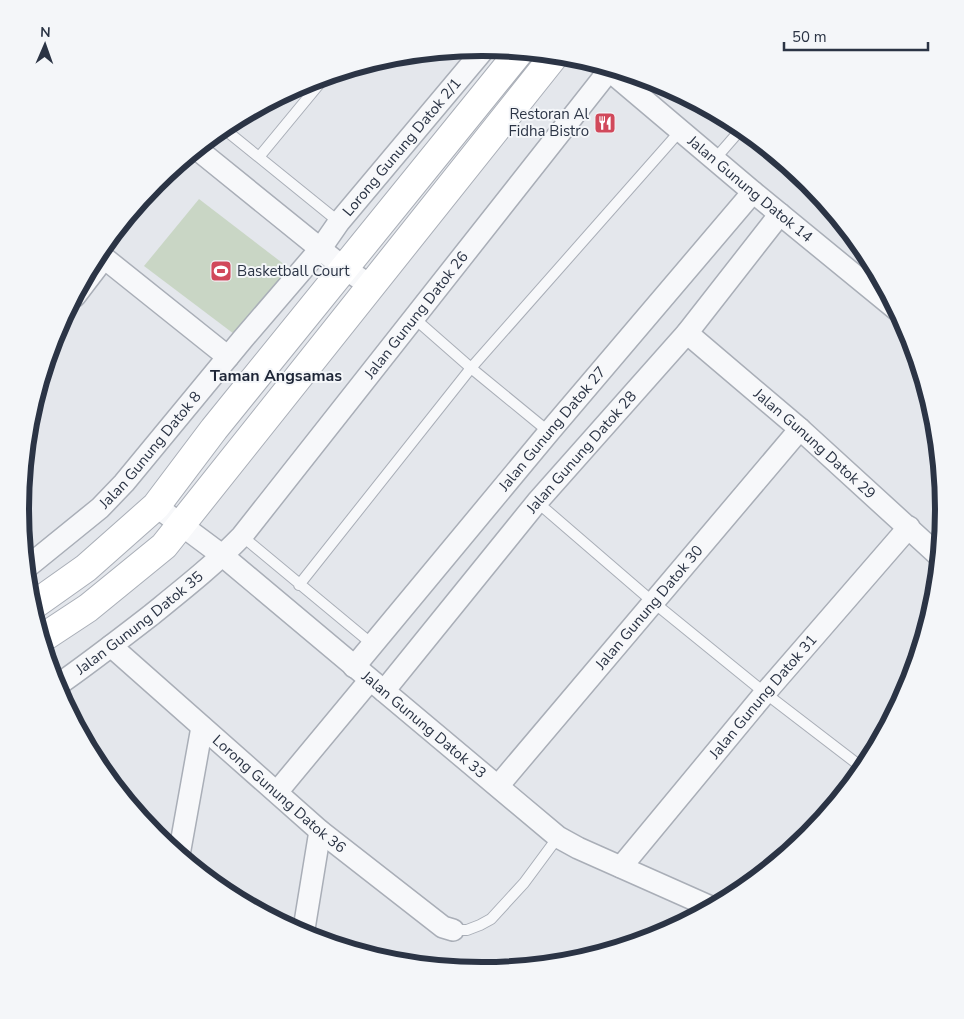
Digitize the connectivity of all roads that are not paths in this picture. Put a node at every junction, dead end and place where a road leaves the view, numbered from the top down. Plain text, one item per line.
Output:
1 (478, 56) edge
2 (515, 57) edge
3 (550, 62) edge
4 (604, 73) edge
5 (620, 78) edge
6 (315, 89) edge
7 (682, 130) junction
8 (229, 133) edge
9 (736, 135) edge
10 (202, 153) edge
11 (259, 158) junction
12 (716, 160) junction
13 (754, 192) junction
14 (780, 214) junction
15 (339, 222) junction
16 (321, 248) junction
17 (104, 259) edge
18 (344, 268) junction
19 (372, 286) junction
20 (884, 299) edge
21 (414, 318) junction
22 (687, 333) junction
23 (228, 357) junction
24 (471, 368) junction
25 (800, 430) junction
26 (549, 432) junction
27 (537, 502) junction
28 (156, 506) junction
29 (182, 524) junction
30 (909, 527) junction
31 (242, 536) junction
32 (933, 544) edge
33 (222, 556) junction
34 (32, 563) edge
35 (299, 585) junction
36 (38, 602) edge
37 (653, 602) junction
38 (47, 635) edge
39 (372, 644) junction
40 (111, 646) junction
41 (354, 667) junction
42 (63, 682) edge
43 (377, 686) junction
44 (765, 693) junction
45 (202, 727) junction
46 (857, 764) edge
47 (498, 786) junction
48 (277, 792) junction
49 (320, 831) junction
50 (558, 837) junction
51 (180, 847) edge
52 (621, 867) junction
53 (705, 904) edge
54 (304, 926) edge
55 (454, 930) joint

1 - 15 street, Lorong Gunung Datok 2/1
2 - 18 street
3 - 19 street
4 - 21 street, Jalan Gunung Datok 26
5 - 7 street, Jalan Gunung Datok 14
6 - 11 lane
7 - 12 street, Jalan Gunung Datok 14
7 - 24 lane
8 - 11 lane
9 - 12 lane
10 - 16 street
11 - 15 lane
12 - 13 street, Jalan Gunung Datok 14
13 - 14 street, Jalan Gunung Datok 14
13 - 26 street, Jalan Gunung Datok 27
14 - 20 street, Jalan Gunung Datok 14
14 - 22 street, Jalan Gunung Datok 28
15 - 16 street, Lorong Gunung Datok 2/1
16 - 18 street
16 - 23 street, Jalan Gunung Datok 8
17 - 23 street
18 - 19 street
18 - 28 street
19 - 29 street
21 - 24 lane
21 - 31 street, Jalan Gunung Datok 26
22 - 25 street, Jalan Gunung Datok 29
22 - 27 street, Jalan Gunung Datok 28
23 - 34 street, Jalan Gunung Datok 8
24 - 26 lane
24 - 35 lane
25 - 30 street, Jalan Gunung Datok 29
25 - 37 street, Jalan Gunung Datok 30
26 - 39 street, Jalan Gunung Datok 27
27 - 37 lane
27 - 43 street, Jalan Gunung Datok 28
28 - 29 street, Jalan Gunung Datok 33
28 - 36 street
29 - 33 street, Jalan Gunung Datok 33
29 - 38 street
30 - 32 street, Jalan Gunung Datok 29
30 - 44 street, Jalan Gunung Datok 31
31 - 33 street, Jalan Gunung Datok 26
31 - 35 lane
33 - 40 street, Jalan Gunung Datok 35
33 - 41 street, Jalan Gunung Datok 33
35 - 39 lane
37 - 44 lane
37 - 47 street, Jalan Gunung Datok 30
39 - 41 street, Jalan Gunung Datok 27
40 - 42 street, Jalan Gunung Datok 35
40 - 45 street, Lorong Gunung Datok 36
41 - 43 street, Jalan Gunung Datok 33
43 - 47 street, Jalan Gunung Datok 33
43 - 48 street, Jalan Gunung Datok 28
44 - 46 lane
44 - 52 street, Jalan Gunung Datok 31
45 - 48 street, Lorong Gunung Datok 36
45 - 51 street
47 - 50 street, Jalan Gunung Datok 33
48 - 49 street, Lorong Gunung Datok 36
49 - 54 street
49 - 55 street, Lorong Gunung Datok 36
50 - 52 street, Jalan Gunung Datok 33
50 - 55 lane
52 - 53 street, Jalan Gunung Datok 33

